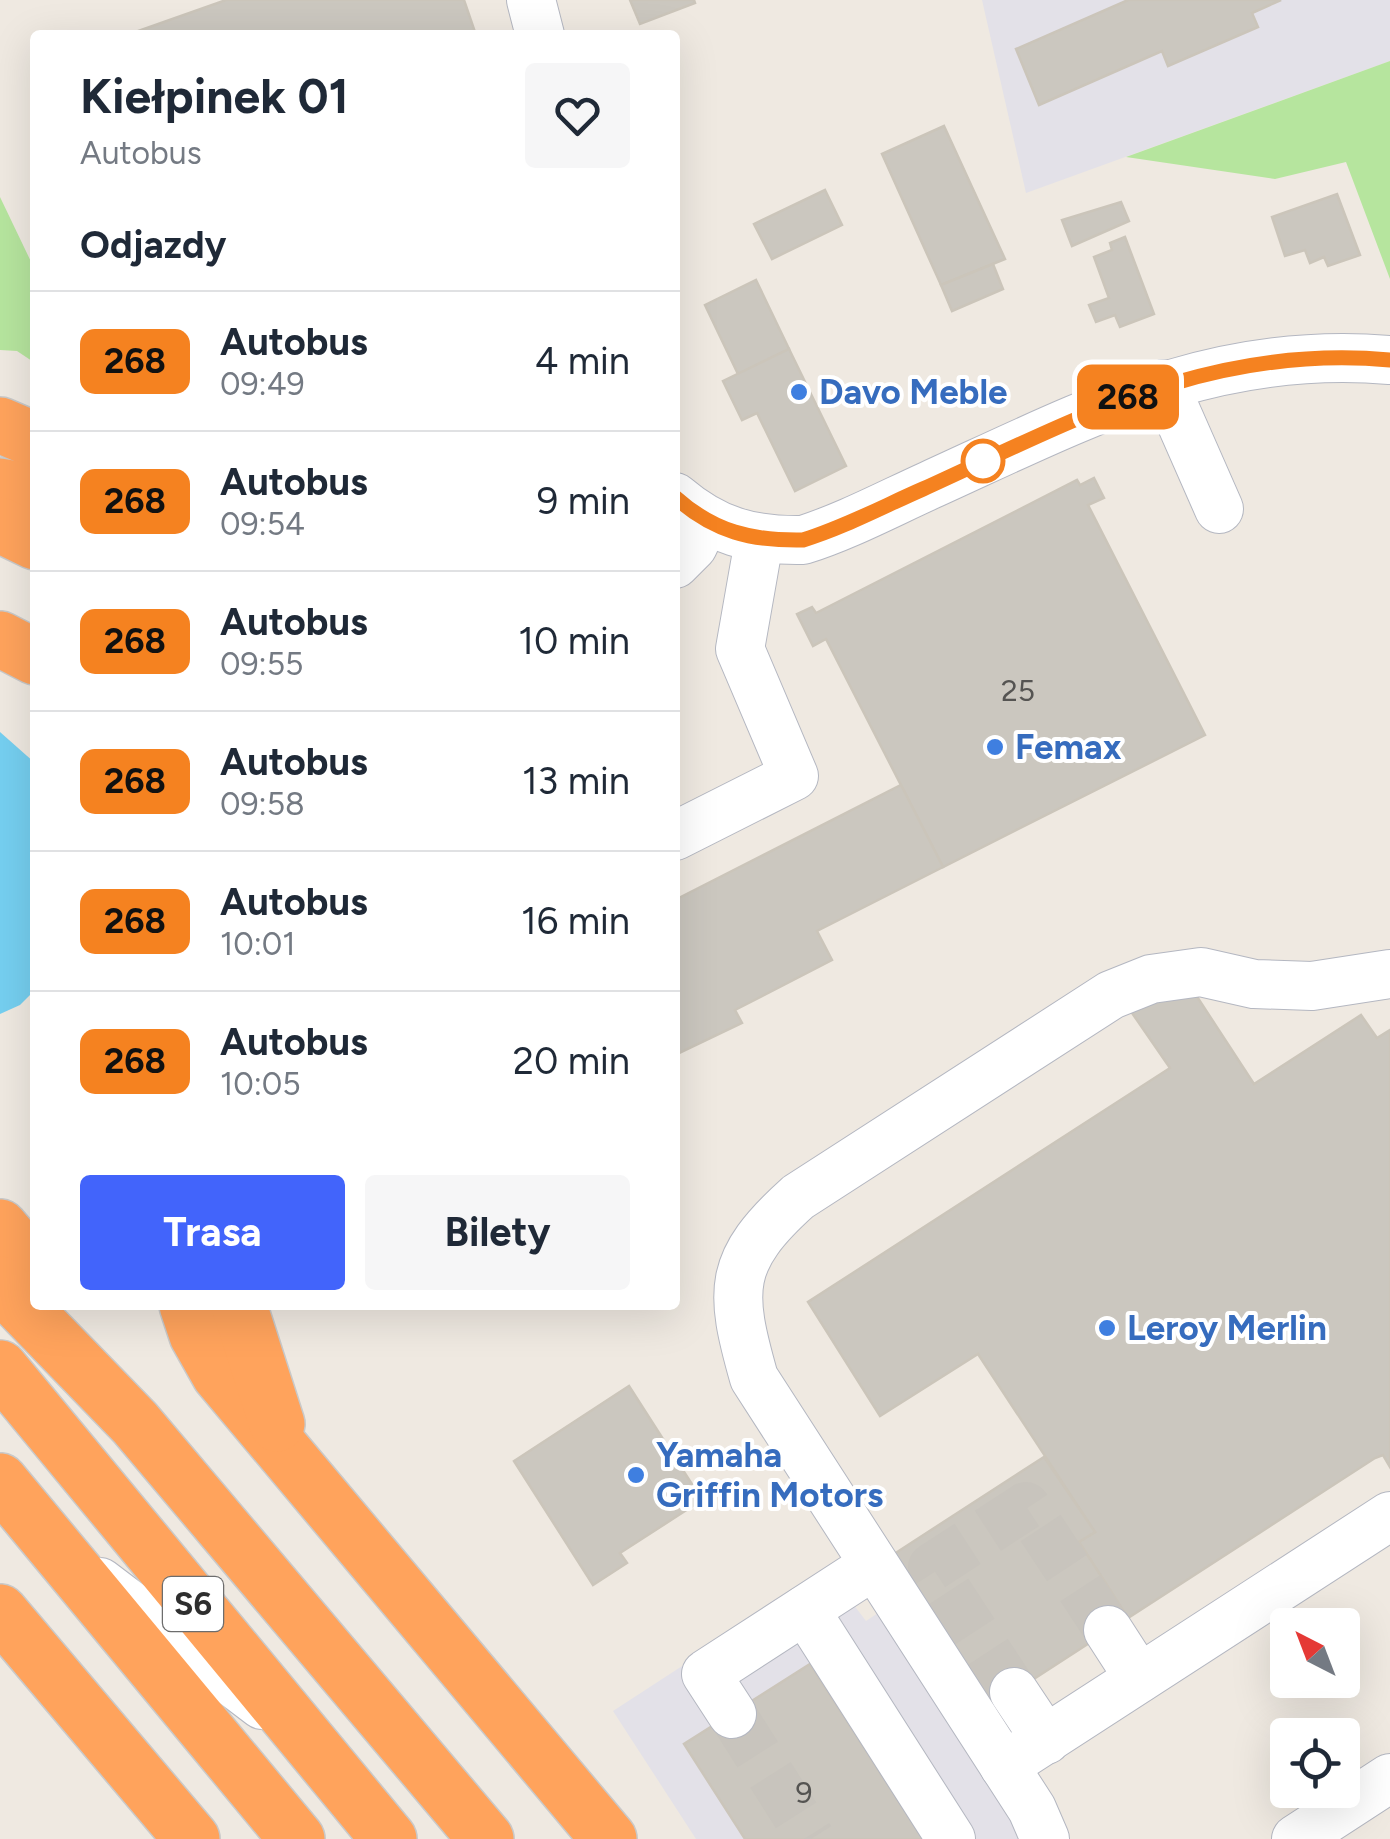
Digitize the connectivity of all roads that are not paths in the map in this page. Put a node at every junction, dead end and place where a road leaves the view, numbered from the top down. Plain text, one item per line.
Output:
1 (532, 0) edge
2 (539, 30) edge
3 (1390, 360) edge
4 (1164, 384) junction
5 (0, 425) edge
6 (30, 438) edge
7 (0, 486) edge
8 (30, 491) edge
9 (1219, 509) dead end
10 (690, 510) edge
11 (0, 525) edge
12 (30, 540) edge
13 (759, 541) junction
14 (680, 559) edge
15 (0, 639) edge
16 (30, 654) edge
17 (680, 833) edge
18 (1390, 974) edge
19 (0, 1227) edge
20 (30, 1262) edge
21 (0, 1284) edge
22 (70, 1310) edge
23 (189, 1310) edge
24 (242, 1310) edge
25 (0, 1368) edge
26 (135, 1423) junction
27 (286, 1450) junction
28 (0, 1481) edge
29 (107, 1502) junction
30 (1390, 1516) edge
31 (54, 1548) junction
32 (874, 1565) junction
33 (805, 1610) junction
34 (0, 1612) edge
35 (1108, 1630) tunnel mouth
36 (176, 1640) junction
37 (1140, 1678) junction
38 (1014, 1692) tunnel mouth
39 (732, 1714) tunnel mouth
40 (301, 1734) junction
41 (1046, 1740) junction
42 (1004, 1766) junction
43 (245, 1778) junction
44 (1390, 1778) edge
45 (192, 1839) edge
46 (297, 1839) edge
47 (388, 1839) edge
48 (486, 1839) edge
49 (608, 1839) edge
50 (951, 1839) edge
51 (1045, 1839) edge
52 (1296, 1839) edge

1 - 2 street
3 - 4 street
4 - 9 street
4 - 13 street
5 - 6 highway
7 - 8 highway
10 - 13 street
10 - 14 street
11 - 12 highway
13 - 17 street
15 - 16 highway
18 - 32 street
19 - 20 highway
21 - 26 highway
22 - 26 highway
23 - 27 highway
24 - 27 highway
25 - 29 highway, S6
26 - 48 highway
27 - 49 highway
28 - 31 highway, S6
29 - 36 street
29 - 40 highway, S6
30 - 37 street
31 - 36 street
31 - 43 highway, S6
32 - 33 street
32 - 42 street
33 - 39 street
33 - 50 street
34 - 45 highway
35 - 37 street
36 - 40 street
36 - 43 street
37 - 41 street
38 - 41 street
40 - 47 highway, S6
41 - 42 street
42 - 51 street
43 - 46 highway, S6
44 - 52 street

